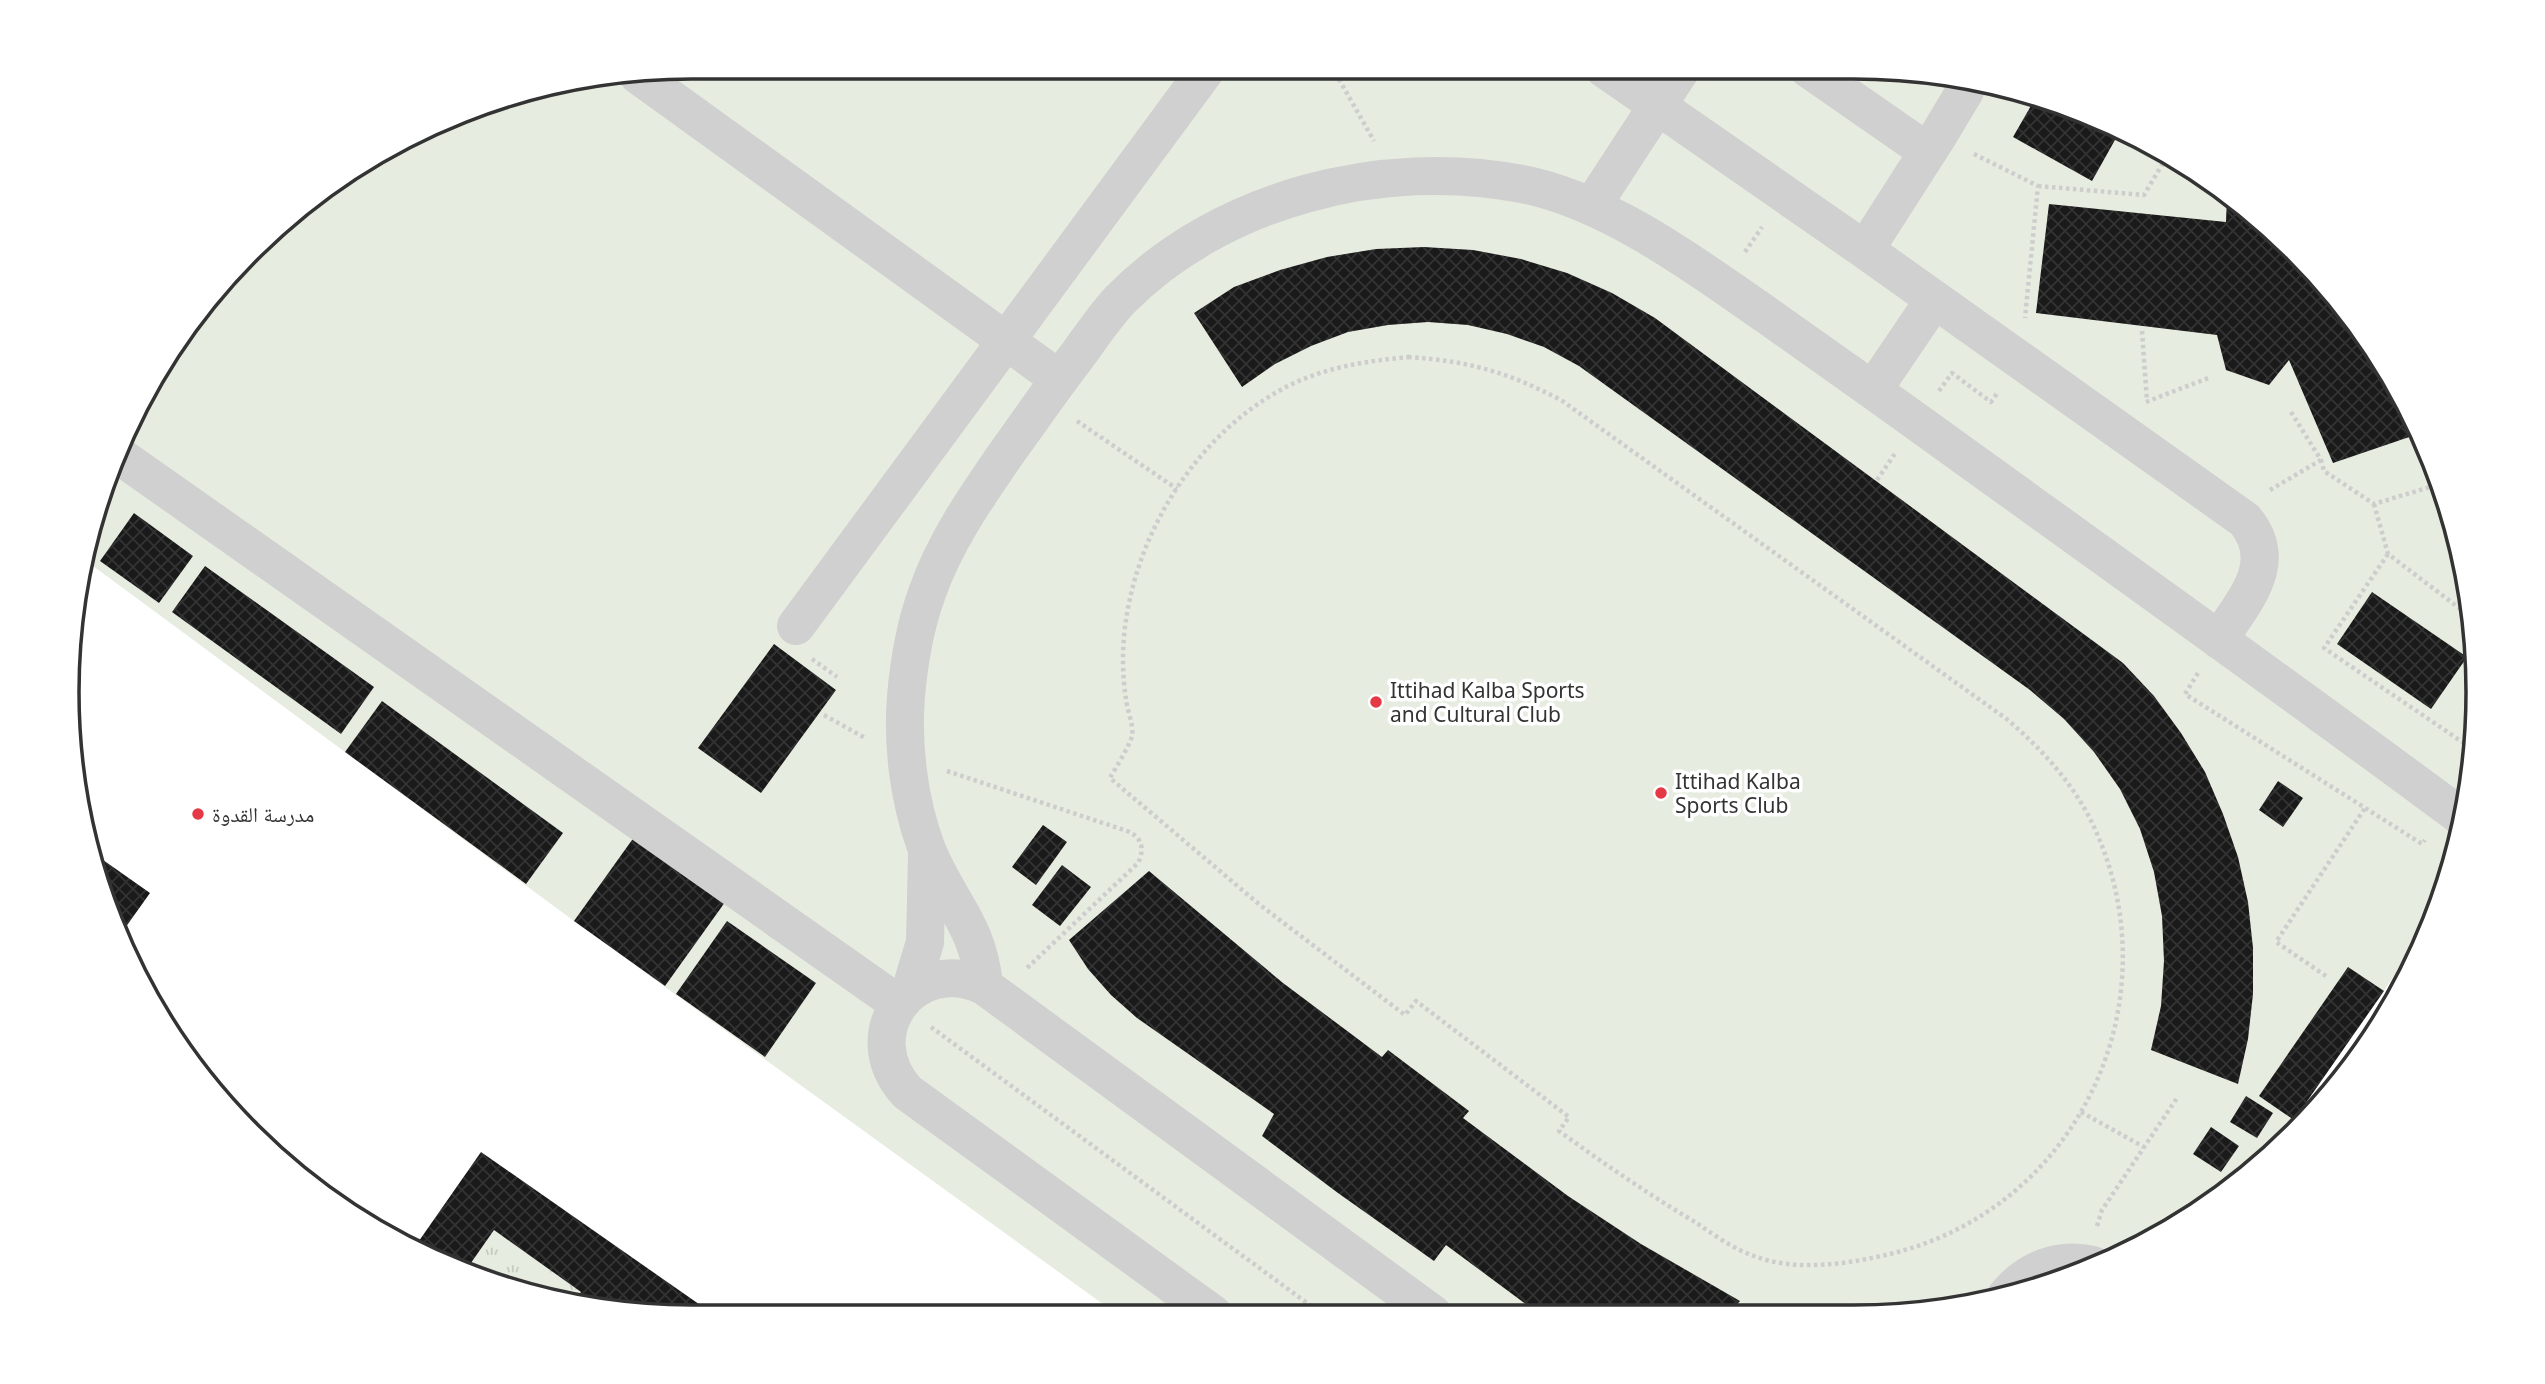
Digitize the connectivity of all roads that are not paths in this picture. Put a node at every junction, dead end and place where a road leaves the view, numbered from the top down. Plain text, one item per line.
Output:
1 (1199, 79) edge
2 (1620, 79) edge
3 (1675, 79) edge
4 (1823, 79) edge
5 (646, 81) edge
6 (1965, 90) edge
7 (1658, 104) junction
8 (1928, 152) junction
9 (1592, 206) junction
10 (1865, 250) junction
11 (1934, 300) junction
12 (1006, 342) junction
13 (1052, 389) junction
14 (1873, 390) junction
15 (124, 459) edge
16 (796, 626) dead end
17 (2219, 640) junction
18 (2454, 811) edge
19 (927, 849) junction
20 (991, 991) junction
21 (905, 998) junction
22 (2095, 1247) edge
23 (2080, 1262) edge
24 (2080, 1262) edge
25 (2018, 1282) edge
26 (1201, 1305) edge
27 (1421, 1305) edge

1 - 12 lane
2 - 7 lane
3 - 7 lane
4 - 8 lane
5 - 12 lane
6 - 8 lane
7 - 9 lane
7 - 10 lane
8 - 10 lane
9 - 13 lane
9 - 14 lane
10 - 11 lane
11 - 14 lane
11 - 17 lane
12 - 13 lane
12 - 16 lane
13 - 19 lane
14 - 17 lane
15 - 21 lane
17 - 18 lane
19 - 20 lane
19 - 21 lane
20 - 21 lane
20 - 27 lane
21 - 26 lane
22 - 23 lane
24 - 25 lane

